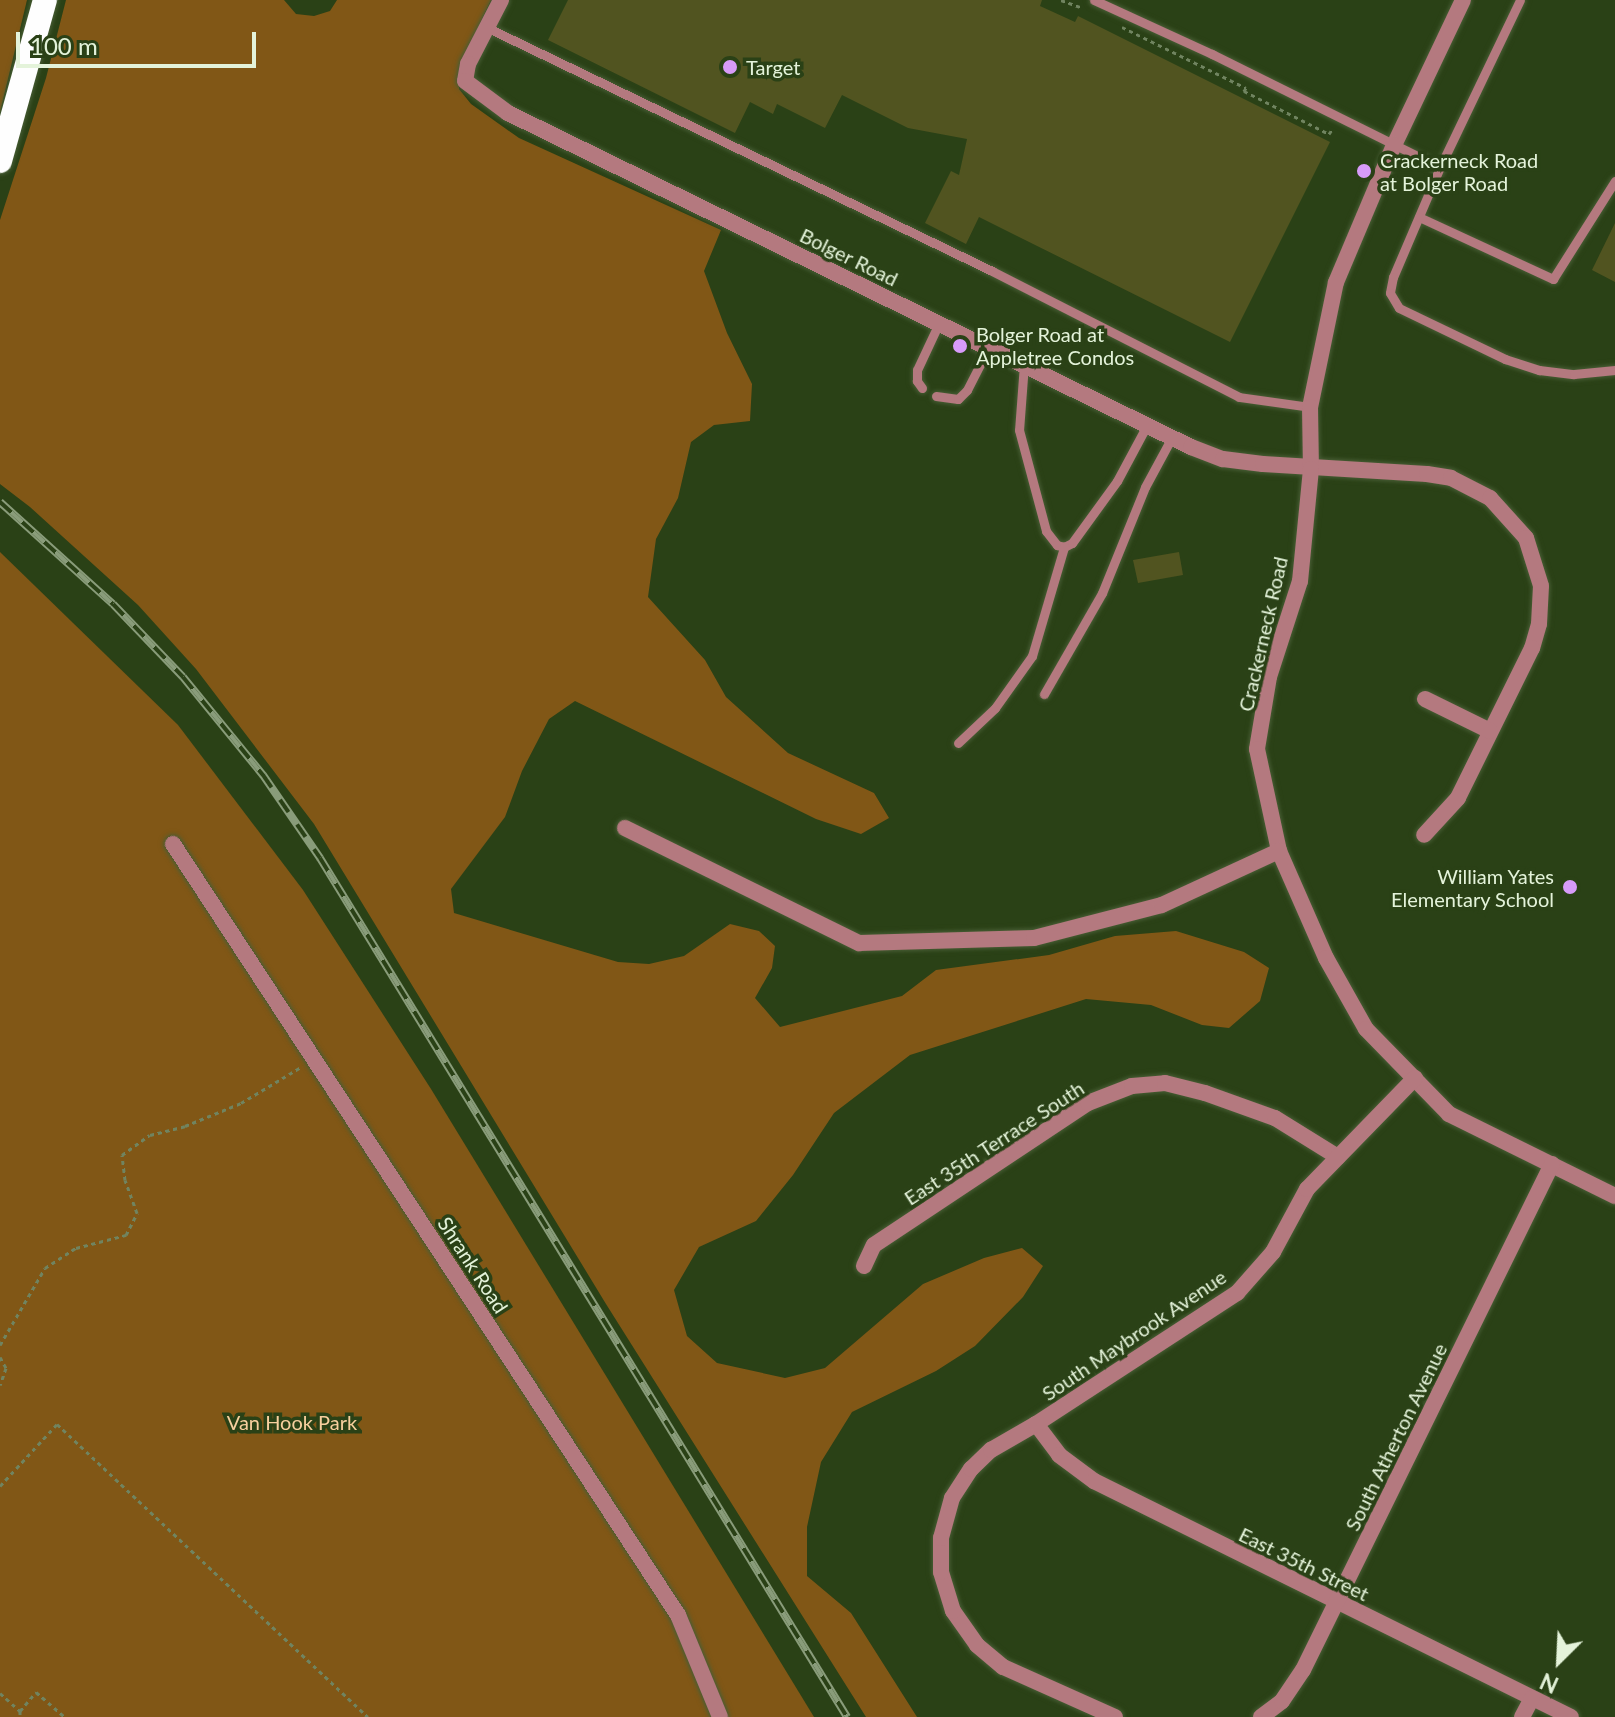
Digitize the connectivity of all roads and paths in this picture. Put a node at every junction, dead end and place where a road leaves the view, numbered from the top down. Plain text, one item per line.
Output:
1 (45, 0) edge
2 (501, 0) edge
3 (1061, 0) edge
4 (1463, 0) edge
5 (1520, 0) edge
6 (1093, 5) edge
7 (1120, 24) dead end
8 (486, 27) junction
9 (1344, 133) dead end
10 (1394, 145) junction
11 (0, 161) edge
12 (1440, 167) junction
13 (1615, 181) edge
14 (1419, 217) junction
15 (939, 323) junction
16 (989, 347) junction
17 (1024, 364) junction
18 (1615, 370) edge
19 (922, 388) dead end
20 (936, 396) dead end
21 (1310, 407) junction
22 (1147, 425) junction
23 (1172, 437) junction
24 (1311, 469) junction
25 (1064, 547) junction
26 (1044, 694) dead end
27 (1425, 699) dead end
28 (1490, 731) junction
29 (958, 743) dead end
30 (625, 828) dead end
31 (1424, 835) dead end
32 (173, 844) dead end
33 (1279, 851) junction
34 (314, 1059) junction
35 (1415, 1078) junction
36 (1338, 1157) junction
37 (1552, 1164) junction
38 (1615, 1196) edge
39 (864, 1266) dead end
40 (0, 1345) edge
41 (0, 1357) edge
42 (0, 1385) edge
43 (1036, 1424) junction
44 (0, 1486) edge
45 (1336, 1603) junction
46 (0, 1693) edge
47 (1532, 1698) junction
48 (20, 1711) junction
49 (20, 1717) edge
50 (65, 1717) edge
51 (368, 1717) edge
52 (720, 1717) edge
53 (1115, 1717) edge
54 (1261, 1717) edge
55 (1522, 1717) edge
56 (1571, 1717) edge

1 - 11 highway
2 - 8 street, Bolger Road
3 - 6 path
4 - 10 street, Crackerneck Road
5 - 12 lane
6 - 10 lane
7 - 9 path
8 - 15 street, Bolger Road
8 - 21 lane
10 - 12 lane
10 - 21 street, Crackerneck Road
12 - 14 lane
13 - 14 lane
14 - 18 lane
15 - 16 street, Bolger Road
15 - 19 lane
16 - 17 street, Bolger Road
16 - 20 lane
17 - 22 street, Bolger Road
17 - 25 lane
21 - 24 street, Crackerneck Road
22 - 23 street, Bolger Road
22 - 25 lane
23 - 24 street, Bolger Road
23 - 26 lane
24 - 28 street, Bolger Road
24 - 33 street, Crackerneck Road
25 - 29 lane
27 - 28 street
28 - 31 street, Bolger Road
30 - 33 street
32 - 34 street, Shrank Road
33 - 35 street, Crackerneck Road
34 - 40 path
34 - 52 street, Shrank Road
35 - 36 street, South Maybrook Avenue
35 - 37 street, Crackerneck Road
36 - 39 street, East 35th Terrace South
36 - 43 street, South Maybrook Avenue
37 - 38 street, Crackerneck Road
37 - 45 street, South Atherton Avenue
41 - 42 path
43 - 45 street, East 35th Street
43 - 53 street, South Maybrook Avenue
44 - 51 path
45 - 47 street, East 35th Street
45 - 54 street, South Atherton Avenue
46 - 48 path
47 - 55 street
47 - 56 street, East 35th Street
48 - 49 path
48 - 50 path

